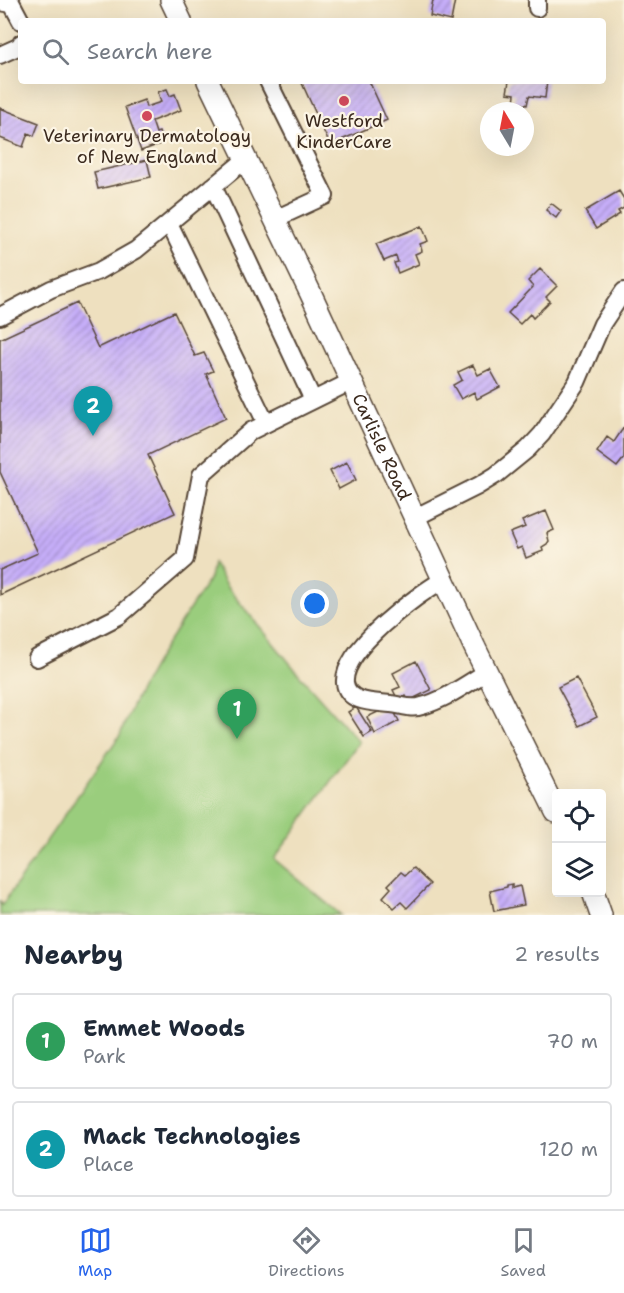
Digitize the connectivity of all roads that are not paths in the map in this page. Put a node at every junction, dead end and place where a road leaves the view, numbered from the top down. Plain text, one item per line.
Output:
1 (171, 0) edge
2 (0, 2) edge
3 (19, 18) edge
4 (180, 18) edge
5 (18, 47) edge
6 (0, 55) edge
7 (209, 84) edge
8 (269, 84) edge
9 (245, 160) junction
10 (213, 186) junction
11 (275, 219) junction
12 (169, 223) junction
13 (624, 291) edge
14 (0, 316) edge
15 (352, 381) junction
16 (313, 400) junction
17 (266, 423) junction
18 (414, 518) junction
19 (443, 580) junction
20 (37, 658) dead end
21 (487, 672) junction
22 (552, 804) edge
23 (595, 897) edge
24 (601, 915) edge

1 - 4 main road
2 - 3 street
5 - 6 street
7 - 9 main road, Carlisle Road
8 - 11 street
9 - 10 street
9 - 11 main road, Carlisle Road
10 - 12 street
10 - 16 street
11 - 15 main road, Carlisle Road
12 - 14 street
12 - 17 street
13 - 18 street
15 - 16 street
15 - 18 main road, Carlisle Road
16 - 17 street
17 - 20 street
18 - 19 main road, Carlisle Road
19 - 21 main road, Carlisle Road
19 - 21 street
21 - 22 main road, Carlisle Road
23 - 24 main road

